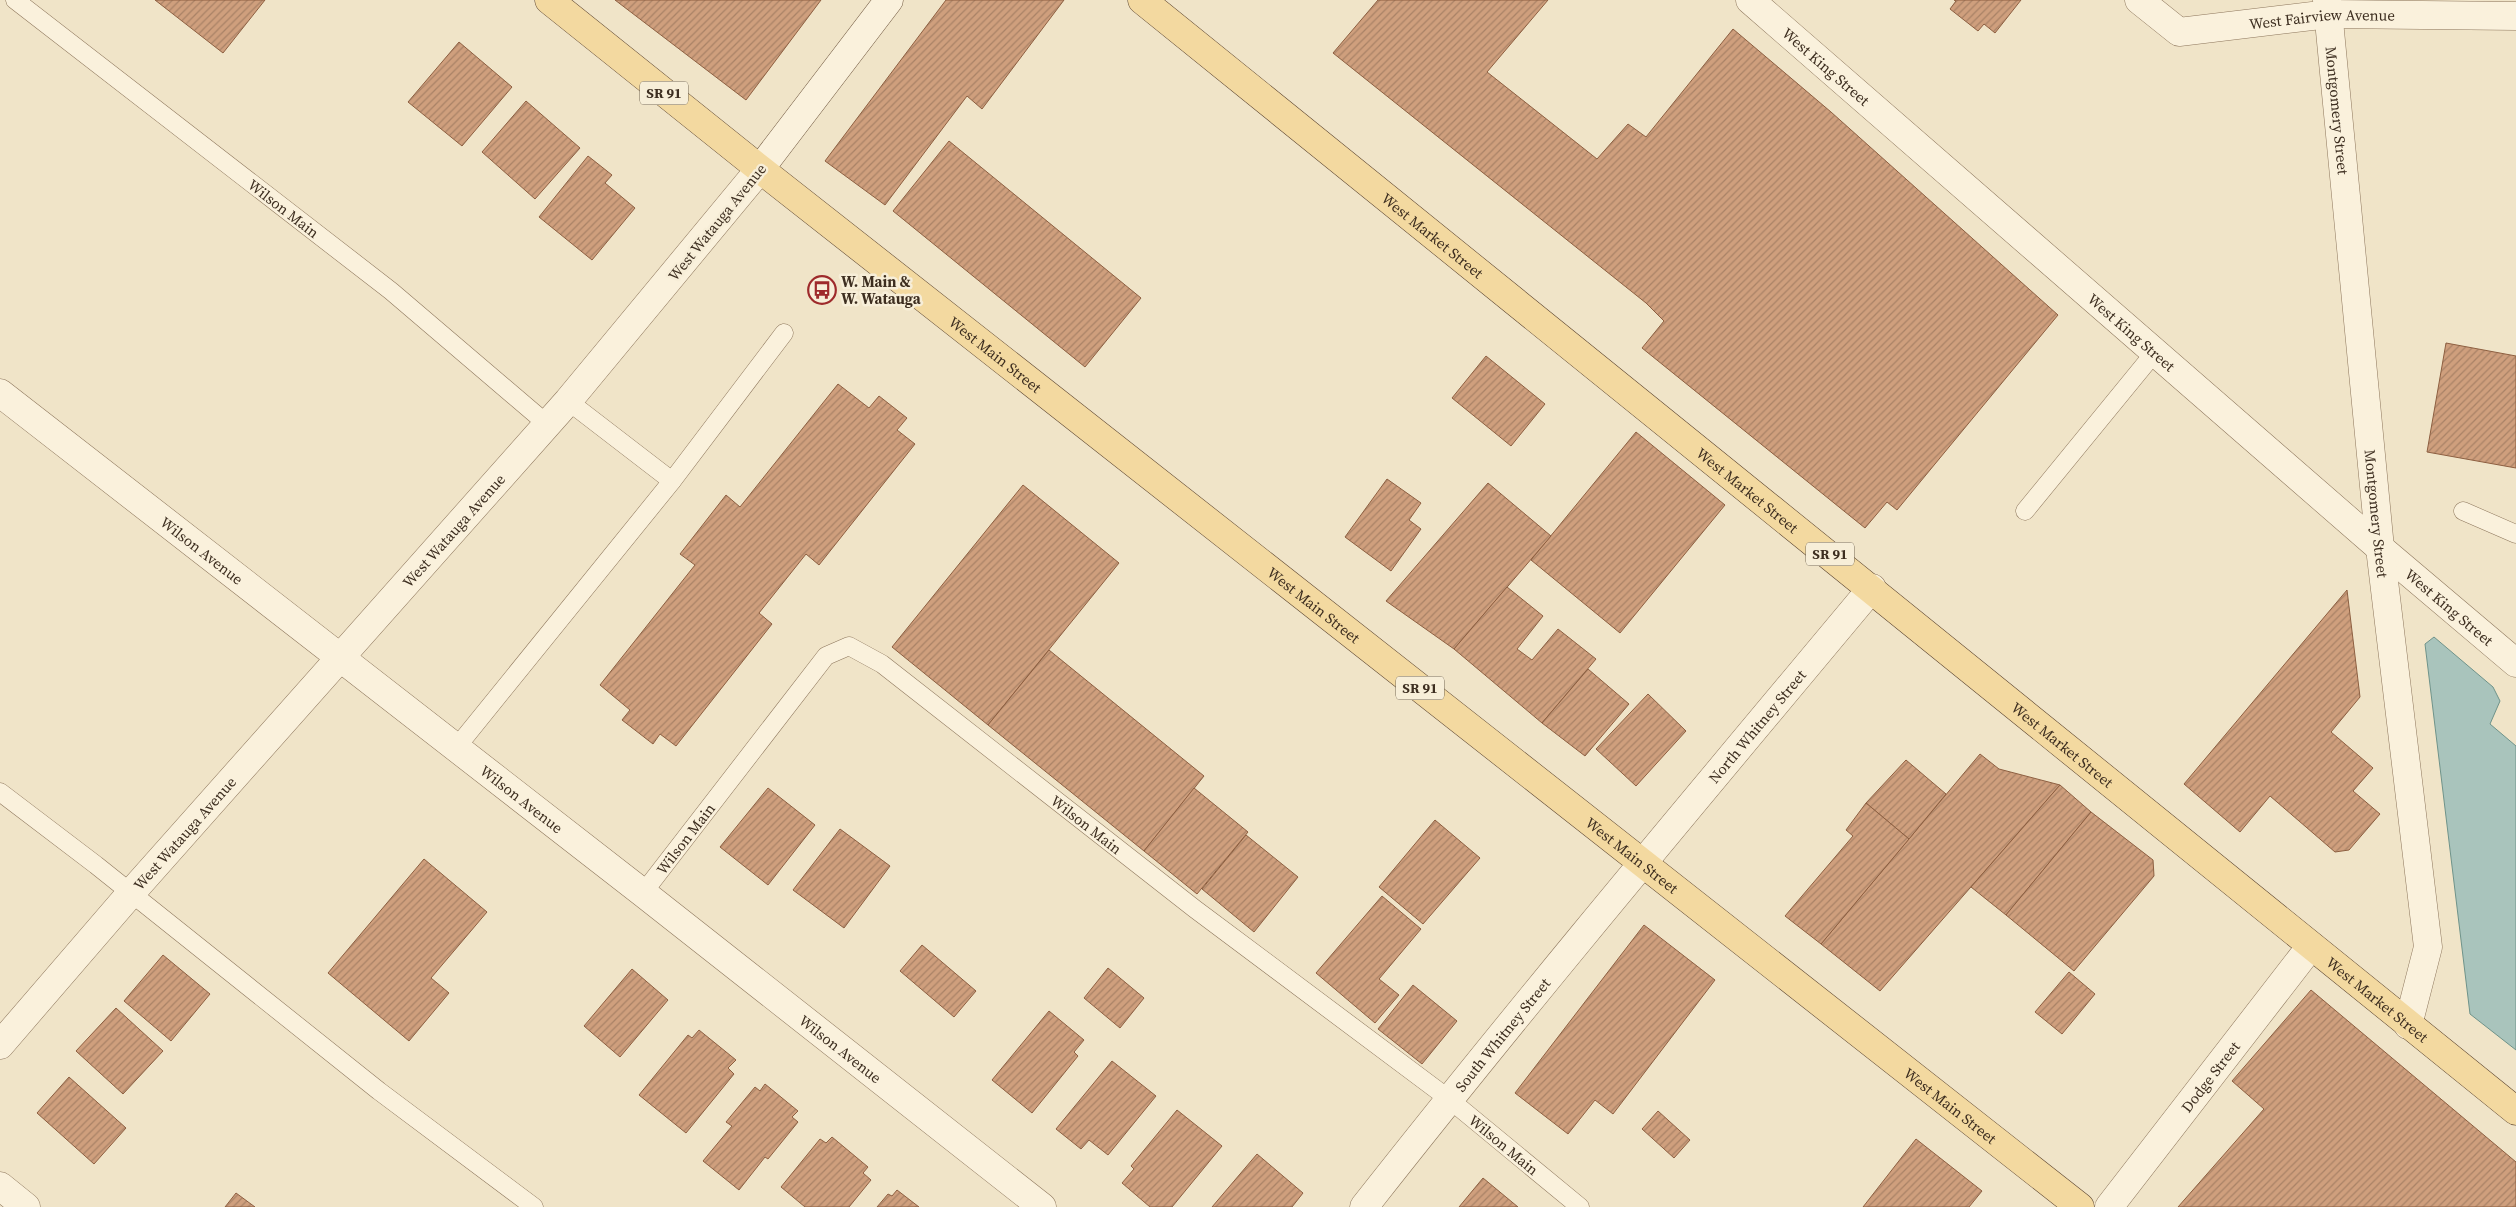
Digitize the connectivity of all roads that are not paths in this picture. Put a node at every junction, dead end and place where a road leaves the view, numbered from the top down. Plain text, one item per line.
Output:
1 (15, 0) edge
2 (549, 0) edge
3 (889, 0) edge
4 (1142, 0) edge
5 (1750, 0) edge
6 (2139, 0) edge
7 (2328, 7) edge
8 (2516, 16) edge
9 (760, 169) junction
10 (784, 333) dead end
11 (2155, 352) junction
12 (0, 393) edge
13 (568, 401) junction
14 (547, 424) junction
15 (672, 481) junction
16 (2025, 511) dead end
17 (2463, 511) dead end
18 (2516, 534) edge
19 (2380, 548) junction
20 (1872, 588) junction
21 (338, 658) junction
22 (2516, 662) edge
23 (456, 748) junction
24 (0, 792) edge
25 (1642, 863) junction
26 (130, 893) junction
27 (643, 893) junction
28 (2311, 946) junction
29 (2408, 1025) junction
30 (0, 1044) edge
31 (1449, 1099) junction
32 (2516, 1111) edge
33 (0, 1186) edge
34 (26, 1207) edge
35 (534, 1207) edge
36 (1042, 1207) edge
37 (1364, 1207) edge
38 (1580, 1207) edge
39 (2080, 1207) edge
40 (2109, 1207) edge

1 - 14 lane, Wilson Main
2 - 9 main road, West Main Street / SR 91
3 - 9 street, West Watauga Avenue
4 - 20 main road, West Market Street / SR 91
5 - 11 street, West King Street
6 - 7 street, West Fairview Avenue
7 - 8 street, West Fairview Avenue
7 - 19 street, Montgomery Street
9 - 13 street, West Watauga Avenue
9 - 25 main road, West Main Street / SR 91
10 - 15 lane
11 - 16 lane
11 - 19 street, West King Street
12 - 21 street, Wilson Avenue
13 - 14 street, West Watauga Avenue
13 - 15 lane
14 - 21 street, West Watauga Avenue
15 - 23 lane
17 - 18 lane
19 - 22 street, West King Street
19 - 29 street, Montgomery Street
20 - 25 street, North Whitney Street
20 - 28 main road, West Market Street / SR 91
21 - 23 street, Wilson Avenue
21 - 26 street, West Watauga Avenue
23 - 27 street, Wilson Avenue
24 - 26 lane
25 - 31 street, South Whitney Street
25 - 39 main road, West Main Street / SR 91
26 - 30 street, West Watauga Avenue
26 - 35 lane
27 - 31 lane, Wilson Main
27 - 36 street, Wilson Avenue
28 - 29 main road, West Market Street / SR 91
28 - 40 street, Dodge Street
29 - 32 main road, West Market Street / SR 91
31 - 37 street, South Whitney Street
31 - 38 lane, Wilson Main
33 - 34 street

